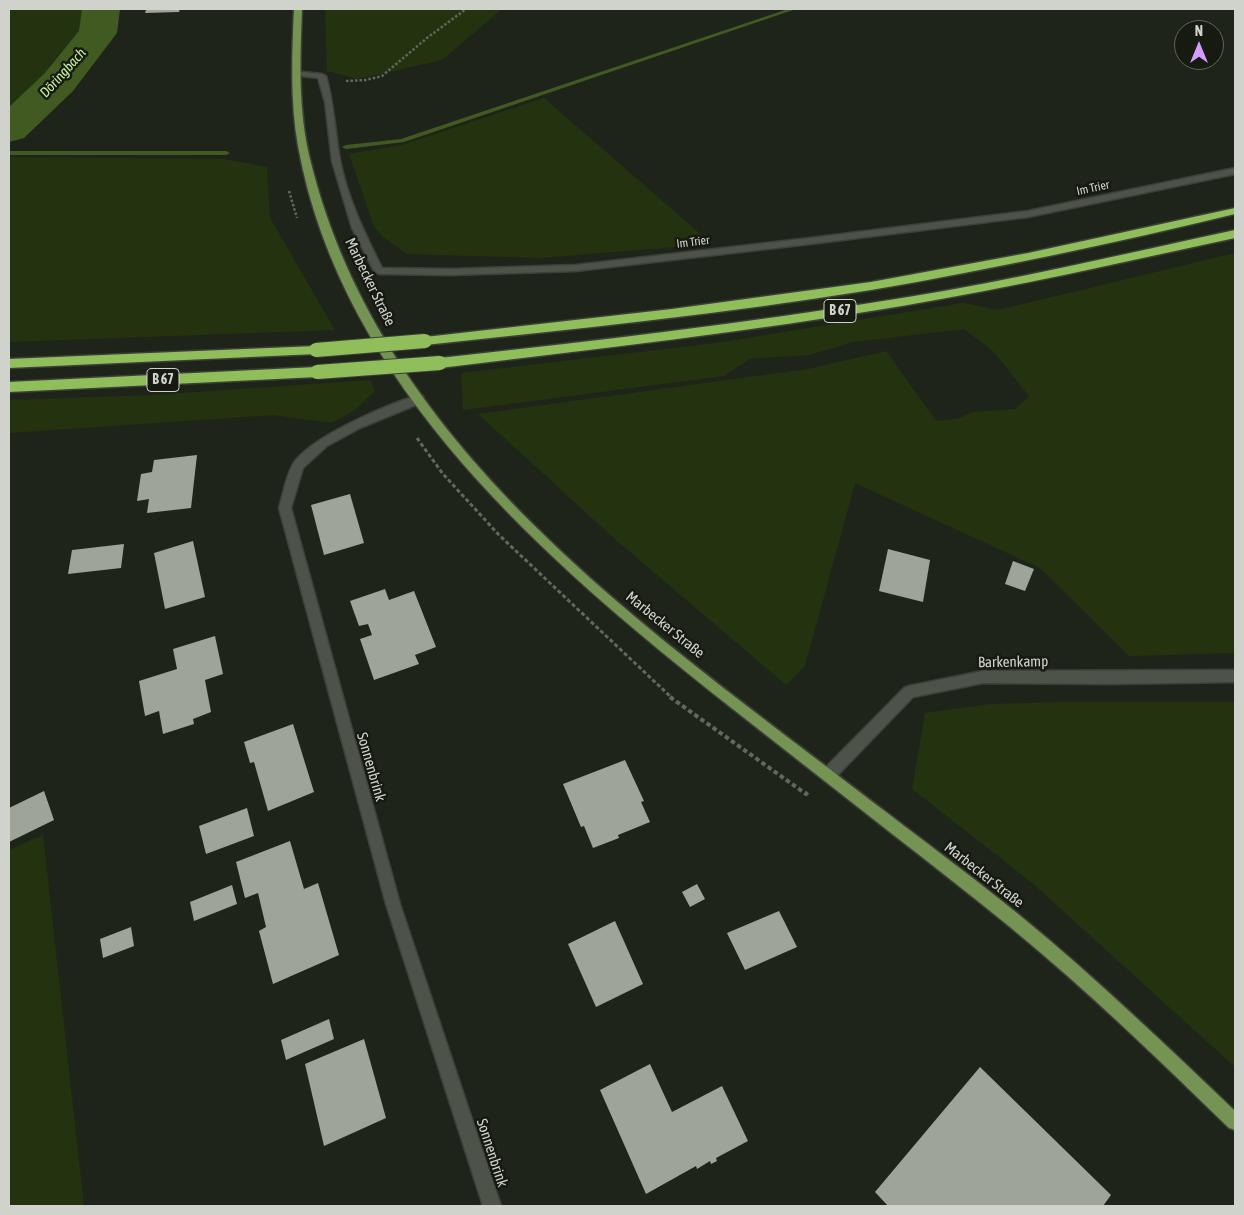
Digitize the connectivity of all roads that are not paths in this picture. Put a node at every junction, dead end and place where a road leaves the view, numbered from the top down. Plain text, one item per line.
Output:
1 (298, 9) edge
2 (296, 73) junction
3 (1235, 171) edge
4 (1235, 211) edge
5 (1235, 234) edge
6 (9, 364) edge
7 (9, 386) edge
8 (419, 399) junction
9 (1235, 676) edge
10 (828, 775) junction
11 (1235, 1122) edge
12 (492, 1206) edge

1 - 2 main road, Marbecker Straße
2 - 3 street, Im Trier
2 - 8 main road, Marbecker Straße
4 - 6 highway, B 67, bridge
5 - 7 highway, B 67, bridge
8 - 10 main road, Marbecker Straße
8 - 12 street, Sonnenbrink
9 - 10 street, Barkenkamp
10 - 11 main road, Marbecker Straße

